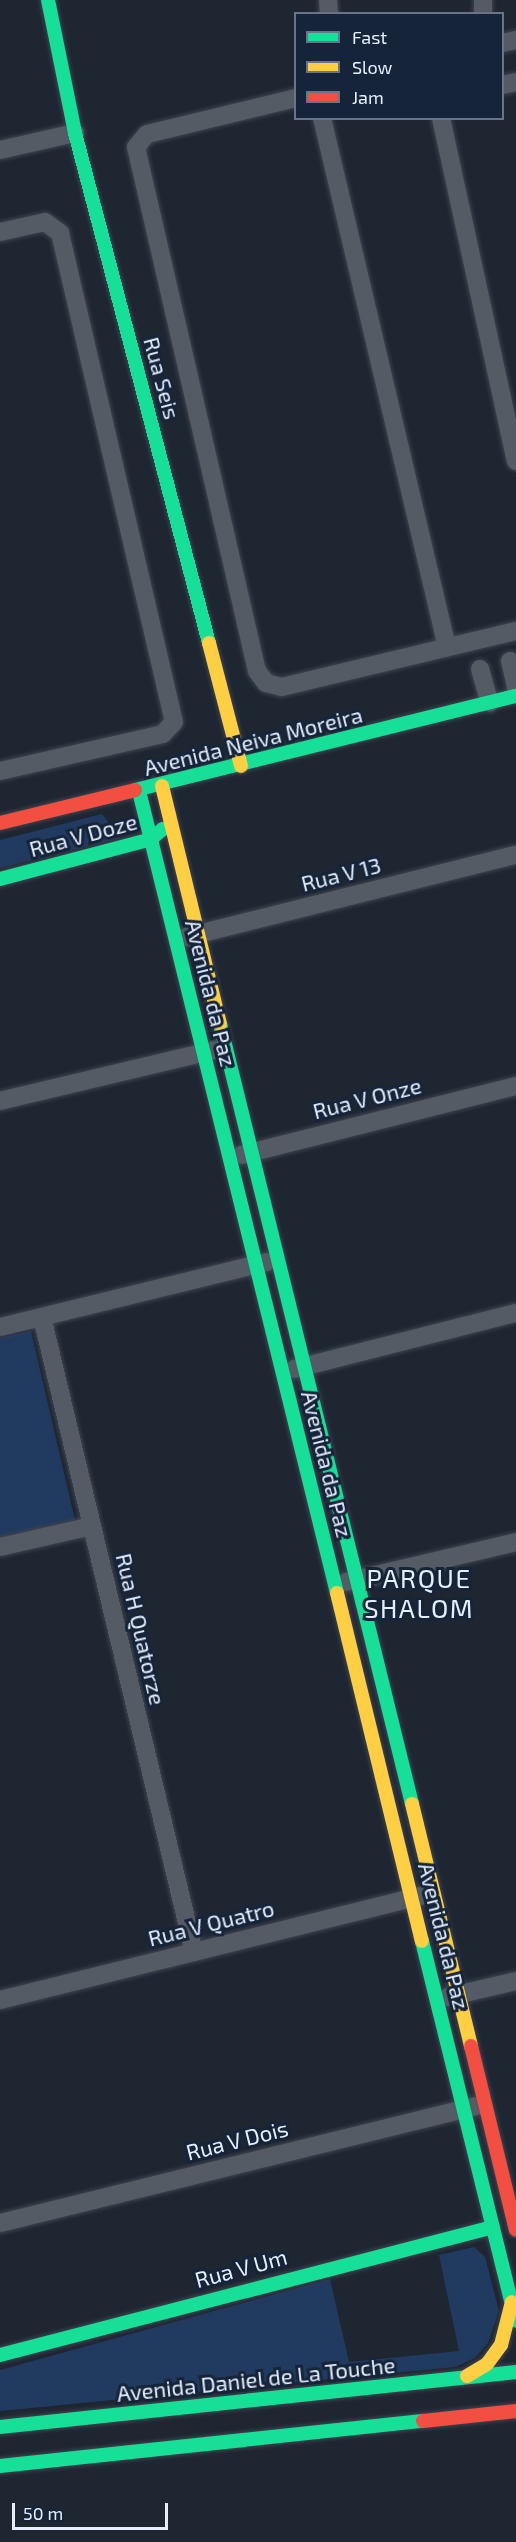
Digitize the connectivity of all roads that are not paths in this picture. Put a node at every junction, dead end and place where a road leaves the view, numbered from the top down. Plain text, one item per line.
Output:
1 (48, 0) edge
2 (294, 98) edge
3 (322, 120) edge
4 (441, 120) edge
5 (75, 133) junction
6 (0, 150) edge
7 (0, 232) edge
8 (516, 461) edge
9 (516, 631) edge
10 (447, 647) junction
11 (510, 661) dead end
12 (480, 669) dead end
13 (516, 688) edge
14 (516, 696) edge
15 (490, 703) junction
16 (242, 766) junction
17 (0, 771) edge
18 (162, 786) junction
19 (139, 791) junction
20 (171, 822) junction
21 (0, 823) edge
22 (151, 839) junction
23 (516, 855) edge
24 (0, 879) edge
25 (199, 934) junction
26 (177, 939) junction
27 (226, 1047) junction
28 (204, 1053) junction
29 (516, 1086) edge
30 (0, 1101) edge
31 (252, 1152) junction
32 (230, 1158) junction
33 (278, 1258) junction
34 (256, 1264) junction
35 (516, 1313) edge
36 (42, 1317) junction
37 (0, 1327) edge
38 (304, 1367) junction
39 (283, 1372) junction
40 (92, 1526) junction
41 (516, 1542) edge
42 (0, 1547) edge
43 (357, 1580) junction
44 (335, 1584) junction
45 (433, 1892) junction
46 (412, 1897) junction
47 (194, 1952) junction
48 (516, 1981) edge
49 (458, 1995) junction
50 (0, 2000) edge
51 (438, 2000) junction
52 (485, 2104) junction
53 (464, 2109) junction
54 (0, 2223) edge
55 (515, 2224) edge
56 (493, 2227) junction
57 (512, 2302) junction
58 (516, 2323) edge
59 (0, 2355) edge
60 (516, 2372) edge
61 (460, 2378) junction
62 (516, 2411) edge
63 (0, 2427) edge
64 (0, 2466) edge

1 - 5 street, Rua Seis
2 - 10 street
3 - 10 street
4 - 8 street
5 - 6 street
5 - 16 street, Rua Seis
7 - 17 street
9 - 10 street
11 - 13 street
12 - 15 street
14 - 15 street, Avenida Neiva Moreira
15 - 16 street, Avenida Neiva Moreira
16 - 18 street, Avenida Neiva Moreira
18 - 19 street, Avenida Neiva Moreira
18 - 20 street, Avenida da Paz
19 - 21 street, Avenida Neiva Moreira
19 - 22 street, Avenida da Paz
20 - 22 street, Rua V Doze
20 - 25 street, Avenida da Paz
22 - 24 street, Rua V Doze
22 - 26 street, Avenida da Paz
23 - 25 street, Rua V 13
25 - 26 street, Rua V 13
25 - 27 street, Avenida da Paz
26 - 28 street, Avenida da Paz
27 - 28 street
27 - 31 street, Avenida da Paz
28 - 30 street
28 - 32 street, Avenida da Paz
29 - 31 street, Rua V Onze
31 - 32 street, Rua V Onze
31 - 33 street, Avenida da Paz
32 - 34 street, Avenida da Paz
33 - 34 street
33 - 38 street, Avenida da Paz
34 - 36 street
34 - 39 street, Avenida da Paz
35 - 38 street
36 - 37 street
36 - 40 street, Rua H Quatorze
38 - 39 street
38 - 43 street, Avenida da Paz
39 - 44 street, Avenida da Paz
40 - 42 street
40 - 47 street, Rua H Quatorze
41 - 43 street
43 - 44 street
43 - 45 street, Avenida da Paz
44 - 46 street, Avenida da Paz
45 - 46 street, Rua V Quatro
45 - 49 street, Avenida da Paz
46 - 47 street, Rua V Quatro
46 - 51 street, Avenida da Paz
47 - 50 street, Rua V Quatro
48 - 49 street
49 - 51 street
49 - 52 street, Avenida da Paz
51 - 53 street, Avenida da Paz
52 - 53 street, Rua V Dois
52 - 55 street, Avenida da Paz
53 - 54 street, Rua V Dois
53 - 56 street, Avenida da Paz
56 - 57 street, Avenida da Paz
56 - 59 street, Rua V Um
57 - 58 street, Avenida da Paz
57 - 61 street
60 - 61 street, Avenida Daniel de La Touche
61 - 63 street, Avenida Daniel de La Touche
62 - 64 street

